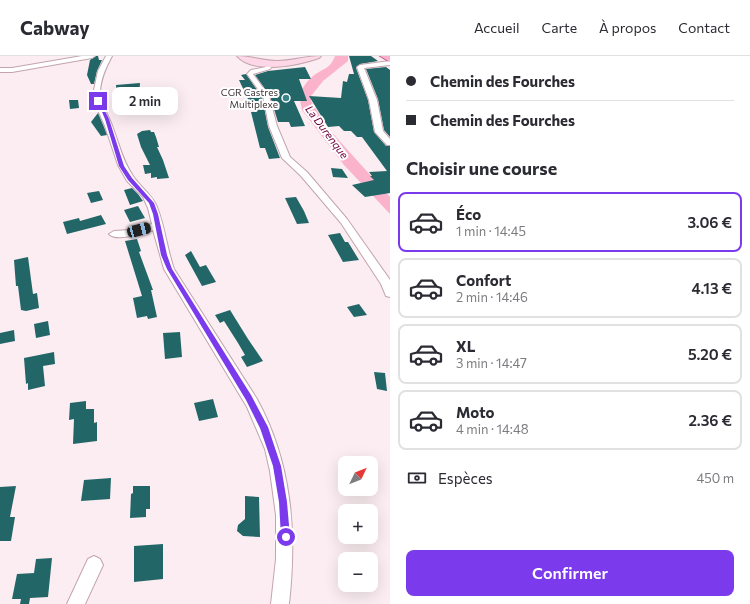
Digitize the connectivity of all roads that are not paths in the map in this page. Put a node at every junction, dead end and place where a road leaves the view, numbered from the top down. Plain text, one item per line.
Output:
1 (92, 56) edge
2 (109, 56) edge
3 (242, 56) edge
4 (316, 56) edge
5 (386, 56) edge
6 (390, 59) edge
7 (390, 63) edge
8 (270, 64) junction
9 (0, 70) edge
10 (390, 143) edge
11 (158, 226) junction
12 (114, 234) dead end
13 (390, 293) edge
14 (94, 565) dead end
15 (76, 604) edge
16 (280, 604) edge

1 - 9 street
2 - 11 street
3 - 8 street
4 - 8 street
5 - 6 main road
7 - 10 street
8 - 13 street
11 - 12 street
11 - 16 street
14 - 15 street

